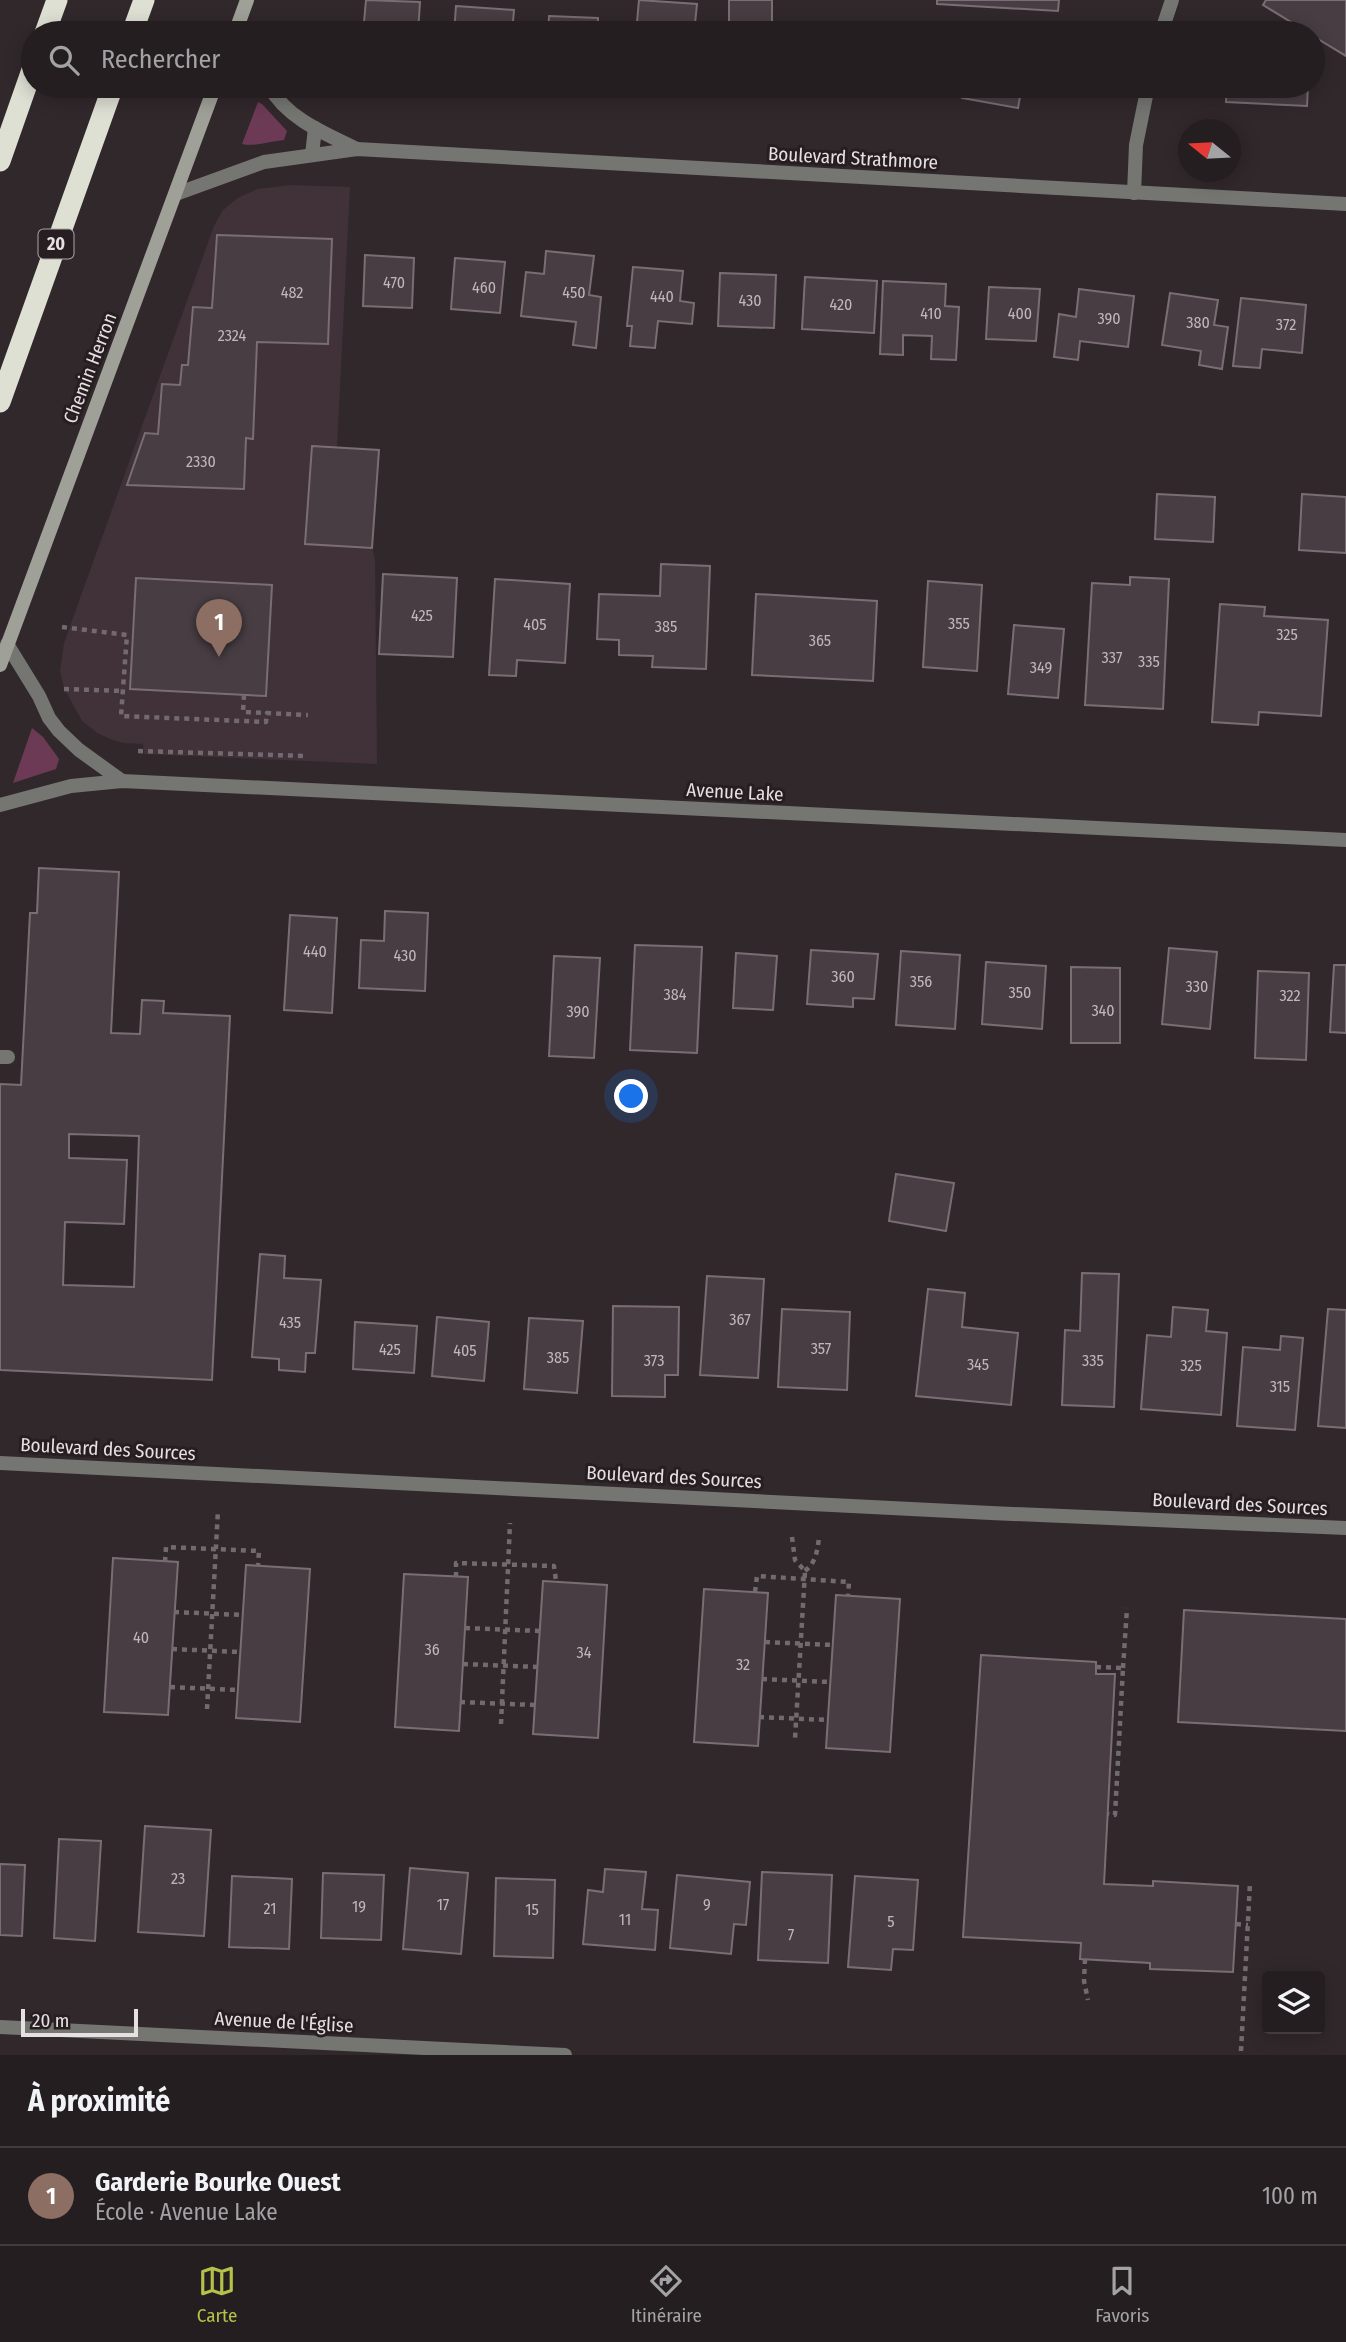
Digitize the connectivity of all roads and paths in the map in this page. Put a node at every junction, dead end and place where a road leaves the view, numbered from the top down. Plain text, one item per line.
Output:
1 (57, 0) edge
2 (144, 0) edge
3 (247, 0) edge
4 (1172, 0) edge
5 (49, 21) edge
6 (136, 21) edge
7 (241, 21) edge
8 (1165, 21) edge
9 (22, 98) edge
10 (109, 98) edge
11 (211, 98) edge
12 (278, 98) edge
13 (1146, 98) edge
14 (315, 128) junction
15 (358, 149) junction
16 (312, 155) junction
17 (0, 161) edge
18 (1134, 193) junction
19 (176, 194) junction
20 (1346, 204) edge
21 (0, 402) edge
22 (62, 627) dead end
23 (7, 644) junction
24 (0, 664) edge
25 (57, 688) dead end
26 (122, 691) junction
27 (244, 695) dead end
28 (267, 713) junction
29 (308, 715) dead end
30 (138, 751) dead end
31 (307, 756) dead end
32 (122, 780) junction
33 (0, 806) edge
34 (1346, 840) edge
35 (0, 1462) edge
36 (218, 1510) dead end
37 (510, 1523) dead end
38 (1346, 1528) edge
39 (792, 1537) dead end
40 (819, 1538) dead end
41 (216, 1550) junction
42 (165, 1562) dead end
43 (258, 1565) dead end
44 (508, 1565) junction
45 (804, 1574) junction
46 (456, 1577) dead end
47 (556, 1581) dead end
48 (755, 1592) dead end
49 (848, 1596) dead end
50 (1128, 1608) dead end
51 (174, 1612) dead end
52 (213, 1614) junction
53 (243, 1615) dead end
54 (465, 1628) dead end
55 (505, 1630) junction
56 (540, 1631) dead end
57 (765, 1643) dead end
58 (801, 1645) junction
59 (833, 1645) dead end
60 (172, 1649) dead end
61 (210, 1651) junction
62 (240, 1651) dead end
63 (463, 1664) dead end
64 (503, 1666) junction
65 (538, 1667) dead end
66 (1096, 1667) dead end
67 (1123, 1668) junction
68 (762, 1679) dead end
69 (799, 1681) junction
70 (830, 1682) dead end
71 (170, 1687) dead end
72 (208, 1689) junction
73 (238, 1690) dead end
74 (460, 1702) dead end
75 (501, 1704) junction
76 (535, 1705) dead end
77 (207, 1709) dead end
78 (759, 1717) dead end
79 (797, 1719) junction
80 (828, 1720) dead end
81 (501, 1724) dead end
82 (796, 1739) dead end
83 (1108, 1814) dead end
84 (1250, 1883) dead end
85 (1236, 1924) dead end
86 (1248, 1925) junction
87 (1085, 1959) dead end
88 (1088, 2000) dead end
89 (0, 2027) edge
90 (1241, 2051) dead end
91 (565, 2055) edge

1 - 5 highway
2 - 6 highway
3 - 7 main road
4 - 8 street
9 - 17 highway
10 - 21 highway, 20
11 - 19 main road, Chemin Herron
12 - 14 street, Boulevard Strathmore
13 - 18 street
14 - 15 street, Boulevard Strathmore
14 - 16 street
15 - 16 street, Boulevard Strathmore
15 - 18 street, Boulevard Strathmore
16 - 19 street, Boulevard Strathmore
18 - 20 street, Boulevard Strathmore
19 - 23 main road, Chemin Herron
22 - 26 path
23 - 24 main road, Chemin Herron
23 - 32 street
25 - 26 path
26 - 28 path
27 - 28 path
28 - 29 path
30 - 31 path
32 - 33 street, Avenue Lake
32 - 34 street, Avenue Lake
35 - 38 street, Boulevard des Sources
36 - 41 path
37 - 44 path
39 - 45 path
40 - 45 path
41 - 42 path
41 - 43 path
41 - 52 path
44 - 46 path
44 - 47 path
44 - 55 path
45 - 48 path
45 - 49 path
45 - 58 path
50 - 67 path
51 - 52 path
52 - 53 path
52 - 61 path
54 - 55 path
55 - 56 path
55 - 64 path
57 - 58 path
58 - 59 path
58 - 69 path
60 - 61 path
61 - 62 path
61 - 72 path
63 - 64 path
64 - 65 path
64 - 75 path
66 - 67 path
67 - 83 path
68 - 69 path
69 - 70 path
69 - 79 path
71 - 72 path
72 - 73 path
72 - 77 path
74 - 75 path
75 - 76 path
75 - 81 path
78 - 79 path
79 - 80 path
79 - 82 path
84 - 86 path
85 - 86 path
86 - 90 path
87 - 88 path
89 - 91 street, Avenue de l'Église

